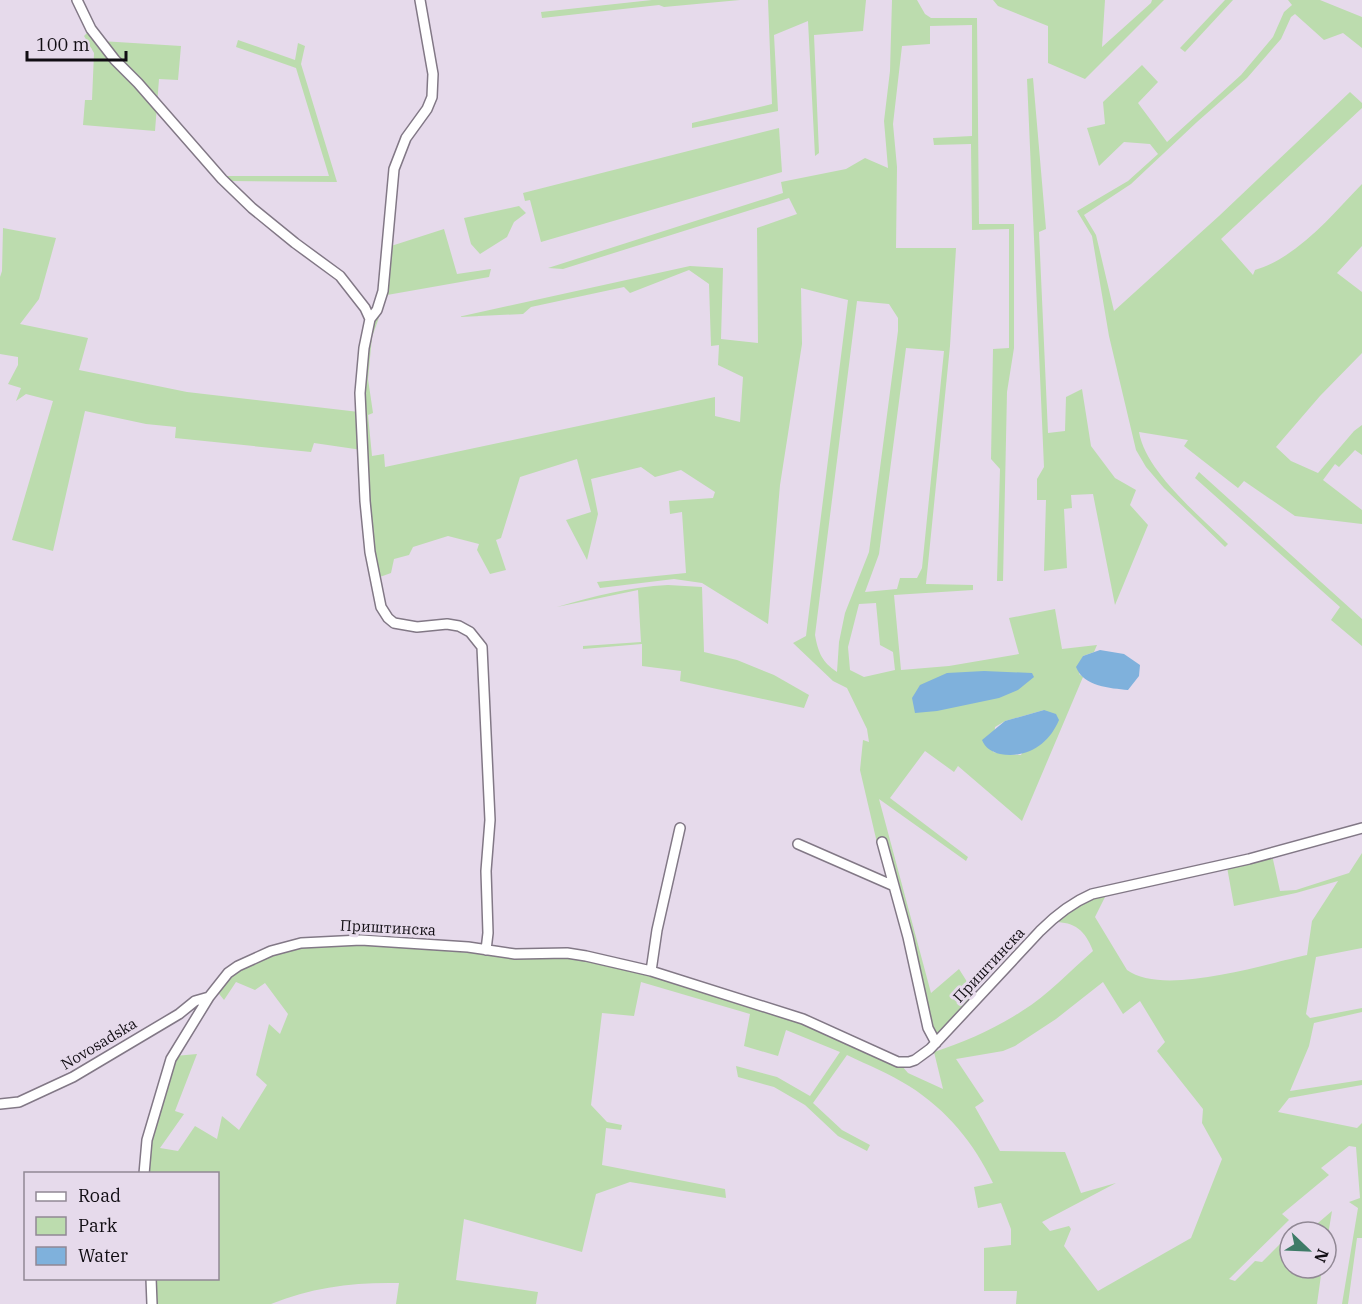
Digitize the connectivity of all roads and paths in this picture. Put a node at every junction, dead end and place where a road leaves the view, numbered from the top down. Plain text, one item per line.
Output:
1 (78, 0) edge
2 (420, 0) edge
3 (370, 319) junction
4 (680, 828) dead end
5 (1362, 828) edge
6 (882, 842) dead end
7 (798, 844) dead end
8 (894, 886) junction
9 (486, 950) junction
10 (651, 971) junction
11 (209, 997) junction
12 (936, 1043) junction
13 (0, 1104) edge
14 (144, 1172) edge
15 (151, 1280) edge
16 (152, 1304) edge

1 - 3 street
2 - 3 street
3 - 9 street
4 - 10 street
5 - 12 street, Приштинска
6 - 8 street
7 - 8 street
8 - 12 street
9 - 10 street, Приштинска
9 - 11 street, Приштинска
10 - 12 street, Приштинска
11 - 13 street, Novosadska
11 - 14 street, Приштинска
15 - 16 street

